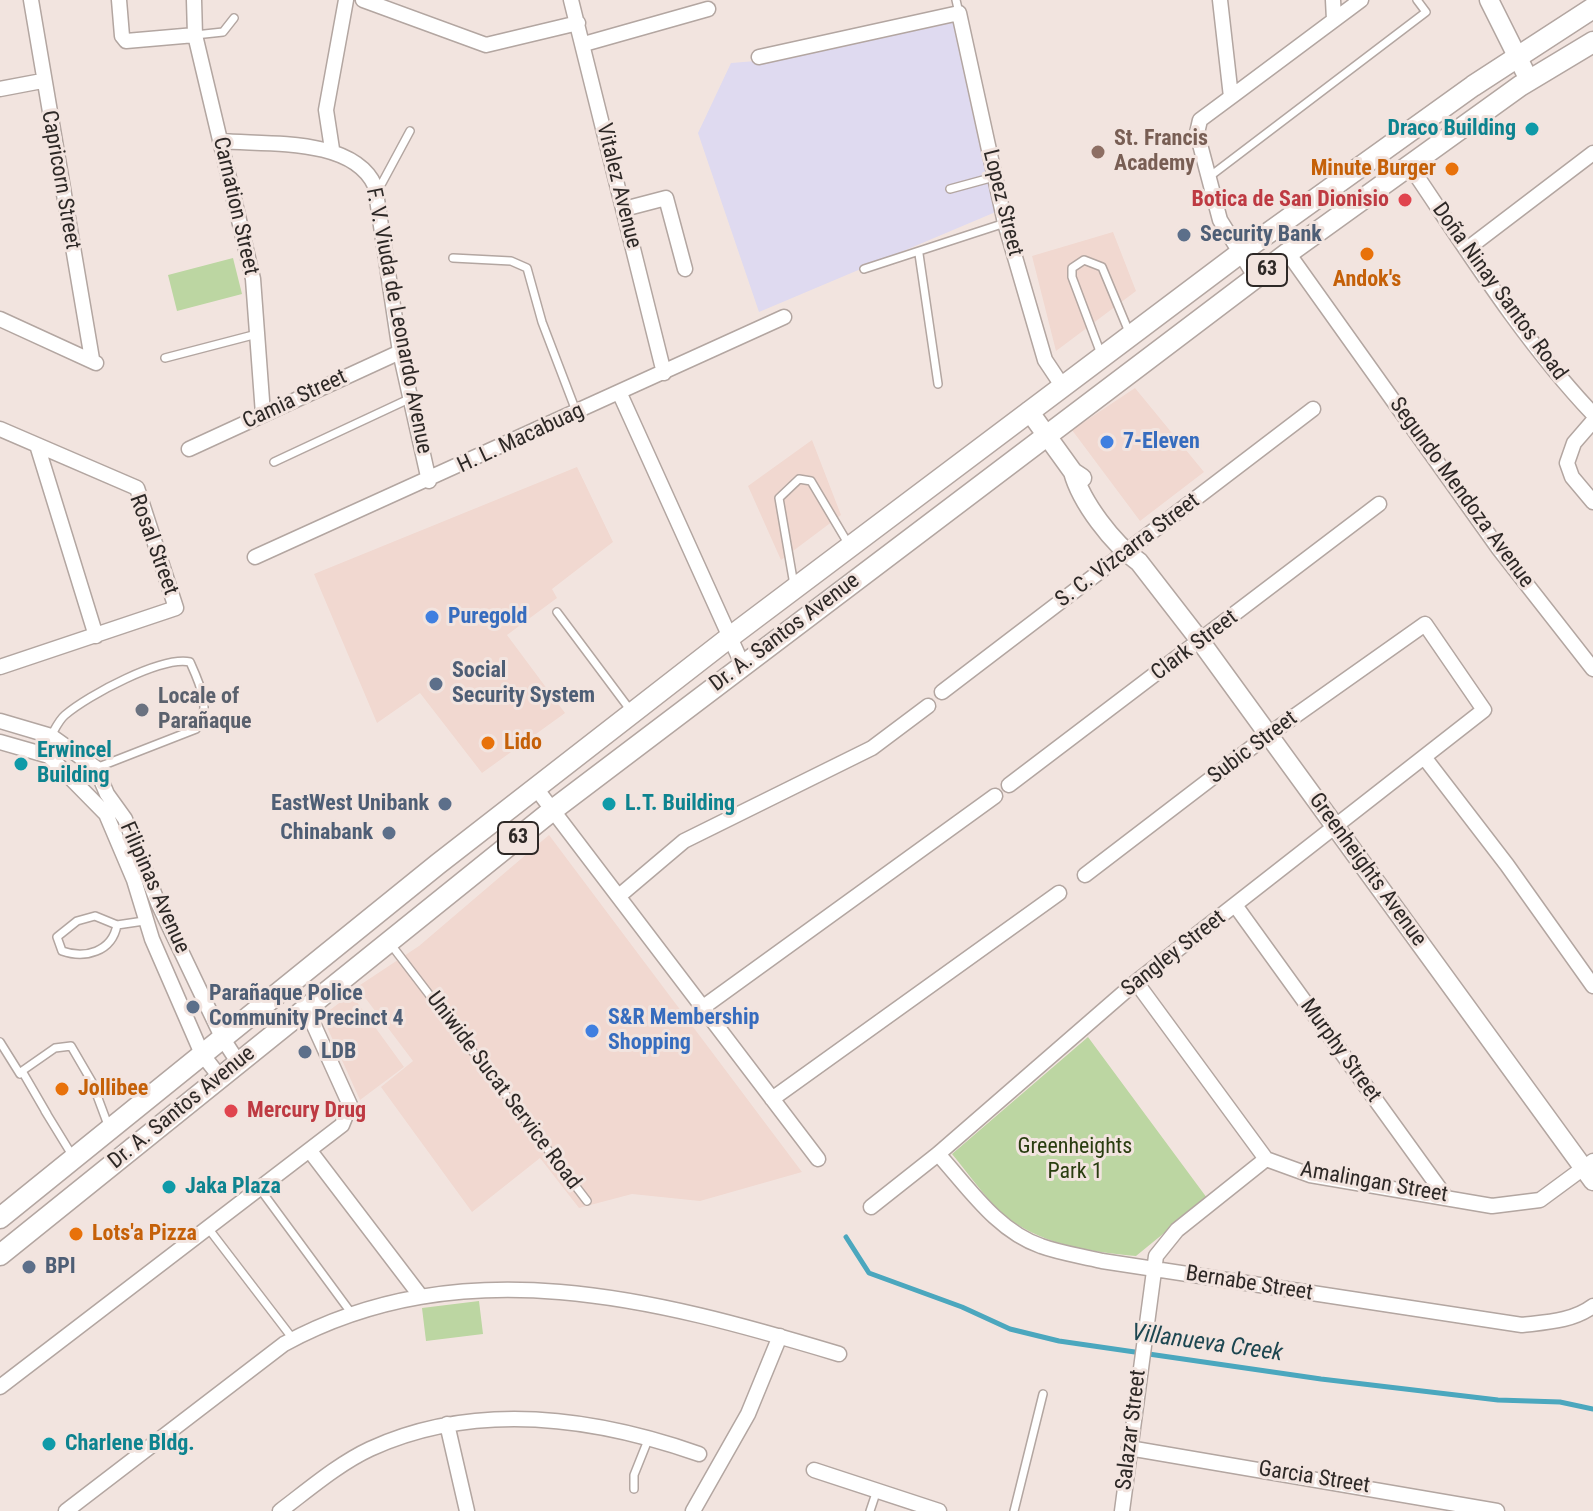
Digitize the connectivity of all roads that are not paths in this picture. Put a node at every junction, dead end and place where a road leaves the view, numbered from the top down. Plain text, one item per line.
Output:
1 (31, 0) edge
2 (119, 0) edge
3 (194, 0) edge
4 (346, 0) edge
5 (363, 0) edge
6 (571, 0) edge
7 (1220, 0) edge
8 (1333, 0) edge
9 (1361, 0) edge
10 (1417, 0) edge
11 (1489, 0) edge
12 (957, 6) edge
13 (1593, 8) edge
14 (708, 9) dead end
15 (234, 18) dead end
16 (1334, 20) junction
17 (578, 23) junction
18 (195, 35) junction
19 (1593, 42) edge
20 (584, 44) junction
21 (759, 57) dead end
22 (1515, 58) junction
23 (1529, 80) junction
24 (42, 81) junction
25 (0, 89) edge
26 (1231, 97) junction
27 (410, 131) dead end
28 (221, 141) junction
29 (332, 149) junction
30 (1593, 153) edge
31 (1410, 166) junction
32 (994, 177) junction
33 (1207, 178) junction
34 (375, 186) junction
35 (950, 189) dead end
36 (624, 209) junction
37 (1005, 223) junction
38 (1467, 249) junction
39 (1288, 253) junction
40 (919, 254) junction
41 (1239, 254) junction
42 (453, 258) dead end
43 (685, 269) dead end
44 (864, 269) dead end
45 (1256, 278) junction
46 (784, 317) dead end
47 (0, 319) edge
48 (257, 334) junction
49 (1130, 334) junction
50 (400, 352) junction
51 (1102, 356) junction
52 (165, 358) dead end
53 (664, 373) junction
54 (938, 384) dead end
55 (1063, 387) junction
56 (620, 394) junction
57 (411, 398) junction
58 (1313, 409) dead end
59 (1029, 411) junction
60 (577, 413) junction
61 (263, 414) junction
62 (1593, 414) edge
63 (1593, 421) edge
64 (0, 429) edge
65 (1046, 434) junction
66 (37, 445) junction
67 (189, 449) dead end
68 (274, 462) dead end
69 (429, 481) junction
70 (1593, 502) edge
71 (1379, 504) dead end
72 (850, 547) junction
73 (1133, 553) junction
74 (255, 557) dead end
75 (795, 588) junction
76 (557, 612) dead end
77 (96, 636) junction
78 (730, 637) junction
79 (1201, 642) junction
80 (743, 666) junction
81 (0, 667) edge
82 (1593, 669) edge
83 (942, 692) dead end
84 (928, 706) dead end
85 (1484, 710) joint
86 (632, 712) junction
87 (0, 721) edge
88 (1268, 735) junction
89 (51, 736) junction
90 (0, 742) edge
91 (1424, 757) junction
92 (96, 768) junction
93 (76, 782) junction
94 (1009, 785) dead end
95 (535, 787) junction
96 (995, 796) dead end
97 (554, 809) junction
98 (1335, 826) junction
99 (1085, 875) dead end
100 (140, 878) junction
101 (1059, 893) dead end
102 (619, 896) junction
103 (158, 903) junction
104 (1235, 905) junction
105 (142, 914) junction
106 (117, 925) junction
107 (389, 942) junction
108 (1136, 982) junction
109 (1593, 986) edge
110 (702, 1008) junction
111 (307, 1010) junction
112 (223, 1039) junction
113 (0, 1042) edge
114 (202, 1054) junction
115 (238, 1062) junction
116 (220, 1077) junction
117 (772, 1099) junction
118 (47, 1114) junction
119 (110, 1131) junction
120 (310, 1151) junction
121 (938, 1154) junction
122 (818, 1159) dead end
123 (1266, 1159) junction
124 (75, 1160) junction
125 (1590, 1170) edge
126 (260, 1189) junction
127 (1445, 1196) junction
128 (587, 1201) dead end
129 (871, 1207) dead end
130 (0, 1218) edge
131 (208, 1228) junction
132 (2, 1249) edge
133 (1154, 1269) junction
134 (419, 1294) junction
135 (1593, 1306) edge
136 (352, 1314) junction
137 (780, 1336) junction
138 (293, 1339) junction
139 (839, 1354) dead end
140 (0, 1387) edge
141 (1043, 1394) dead end
142 (447, 1424) junction
143 (648, 1440) junction
144 (1129, 1448) junction
145 (699, 1454) dead end
146 (814, 1470) dead end
147 (634, 1489) dead end
148 (877, 1490) junction
149 (66, 1511) edge
150 (280, 1511) edge
151 (467, 1511) edge
152 (693, 1511) edge
153 (870, 1511) edge
154 (939, 1511) edge
155 (1014, 1511) edge
156 (1122, 1511) edge
157 (1497, 1511) edge

1 - 24 street, Capricorn Street
2 - 18 street
3 - 18 street, Carnation Street
4 - 29 street
5 - 17 street
6 - 17 street, Vitalez Avenue
7 - 26 street
8 - 16 street
9 - 16 street
10 - 33 lane
11 - 22 street
12 - 21 street
12 - 32 street, Lopez Street
13 - 22 main road, Dr. A. Santos Avenue / 63
14 - 20 street
15 - 18 lane
16 - 26 street
17 - 20 street, Vitalez Avenue
18 - 28 street, Carnation Street
19 - 23 main road, Dr. A. Santos Avenue / 63
20 - 36 street, Vitalez Avenue
22 - 23 street
22 - 41 main road, Dr. A. Santos Avenue / 63
23 - 31 main road, Dr. A. Santos Avenue / 63
24 - 25 street
24 - 47 street, Capricorn Street
26 - 33 street
27 - 34 lane
28 - 29 street, F. V. Viuda de Leonardo Avenue
28 - 48 street, Carnation Street
29 - 34 street, F. V. Viuda de Leonardo Avenue
30 - 38 street
31 - 38 street, Doña Ninay Santos Road
31 - 39 main road, Dr. A. Santos Avenue / 63
32 - 35 lane
32 - 37 street, Lopez Street
33 - 41 street
34 - 50 street, F. V. Viuda de Leonardo Avenue
36 - 43 street
36 - 53 street, Vitalez Avenue
37 - 40 lane
37 - 55 street, Lopez Street
38 - 62 street, Doña Ninay Santos Road
39 - 45 main road, Dr. A. Santos Avenue / 63
39 - 82 street, Segundo Mendoza Avenue
40 - 44 lane
40 - 54 lane
41 - 45 street
41 - 49 main road, Dr. A. Santos Avenue / 63
42 - 60 lane
45 - 65 main road, Dr. A. Santos Avenue / 63
46 - 53 street, H. L. Macabuag
48 - 52 lane
48 - 61 street, Carnation Street
49 - 51 main road, Dr. A. Santos Avenue / 63
49 - 51 lane
50 - 57 street, F. V. Viuda de Leonardo Avenue
50 - 61 street, Camia Street
51 - 55 main road, Dr. A. Santos Avenue / 63
53 - 56 street, H. L. Macabuag
55 - 59 main road, Dr. A. Santos Avenue / 63
56 - 60 street, H. L. Macabuag
56 - 78 street
57 - 68 lane
57 - 69 street, F. V. Viuda de Leonardo Avenue
58 - 73 street, S. C. Vizcarra Street
59 - 65 street, Greenheights Avenue
59 - 72 main road, Dr. A. Santos Avenue / 63
60 - 69 street, H. L. Macabuag
61 - 67 street, Camia Street
63 - 70 street
64 - 66 street, Rosal Street
65 - 73 street, Greenheights Avenue
65 - 80 main road, Dr. A. Santos Avenue / 63
66 - 77 street
66 - 77 street, Rosal Street
69 - 74 street, H. L. Macabuag
71 - 79 street, Clark Street
72 - 75 main road, Dr. A. Santos Avenue / 63
72 - 75 lane
73 - 79 street, Greenheights Avenue
73 - 83 street, S. C. Vizcarra Street
75 - 78 main road, Dr. A. Santos Avenue / 63
76 - 86 lane
77 - 81 street, Rosal Street
78 - 80 street
78 - 86 main road, Dr. A. Santos Avenue / 63
79 - 88 street, Greenheights Avenue
79 - 94 street, Clark Street
80 - 97 main road, Dr. A. Santos Avenue / 63
84 - 102 street
85 - 88 street, Subic Street
85 - 91 street, Sangley Street
86 - 95 main road, Dr. A. Santos Avenue / 63
87 - 89 street, Filipinas Avenue
88 - 98 street, Greenheights Avenue
88 - 99 street, Subic Street
89 - 92 street, Filipinas Avenue
89 - 92 lane
90 - 93 street, Filipinas Avenue
91 - 98 street, Sangley Street
91 - 109 street
92 - 93 street
92 - 100 street, Filipinas Avenue
93 - 100 street, Filipinas Avenue
95 - 97 street
95 - 112 main road, Dr. A. Santos Avenue / 63
96 - 110 street
97 - 102 street
97 - 107 main road, Dr. A. Santos Avenue / 63
98 - 104 street, Sangley Street
98 - 125 street, Greenheights Avenue
100 - 103 street, Filipinas Avenue
100 - 105 street, Filipinas Avenue
101 - 117 street
102 - 110 street
103 - 105 street
103 - 112 street, Filipinas Avenue
104 - 108 street, Sangley Street
104 - 127 street, Murphy Street
105 - 106 lane
105 - 114 street, Filipinas Avenue
106 - 106 lane
107 - 111 main road, Dr. A. Santos Avenue / 63
107 - 128 lane, Uniwide Sucat Service Road
108 - 121 street, Sangley Street
108 - 123 street
110 - 117 street
111 - 115 main road, Dr. A. Santos Avenue / 63
111 - 120 street
112 - 114 main road, Dr. A. Santos Avenue / 63
112 - 115 street, Filipinas Avenue
113 - 118 lane
114 - 116 street, Filipinas Avenue
114 - 119 main road, Dr. A. Santos Avenue / 63
115 - 116 main road, Dr. A. Santos Avenue / 63
116 - 132 main road, Dr. A. Santos Avenue / 63
117 - 122 street
118 - 119 lane
118 - 124 lane
119 - 124 main road, Dr. A. Santos Avenue / 63
120 - 126 street
120 - 134 street
121 - 129 street, Sangley Street
121 - 133 street, Bernabe Street
123 - 127 street, Amalingan Street
123 - 133 street, Salazar Street
124 - 130 main road, Dr. A. Santos Avenue / 63
125 - 127 street, Amalingan Street
126 - 131 street
126 - 136 lane
131 - 138 lane
131 - 140 street
133 - 135 street, Bernabe Street
133 - 144 street, Salazar Street
134 - 136 street
134 - 137 street
136 - 138 street
137 - 139 street
137 - 152 street
138 - 149 street
141 - 155 lane
142 - 143 street
142 - 150 street
142 - 151 street
143 - 145 street
143 - 147 lane
144 - 156 street, Salazar Street
144 - 157 street, Garcia Street
146 - 148 street
148 - 153 lane
148 - 154 street

